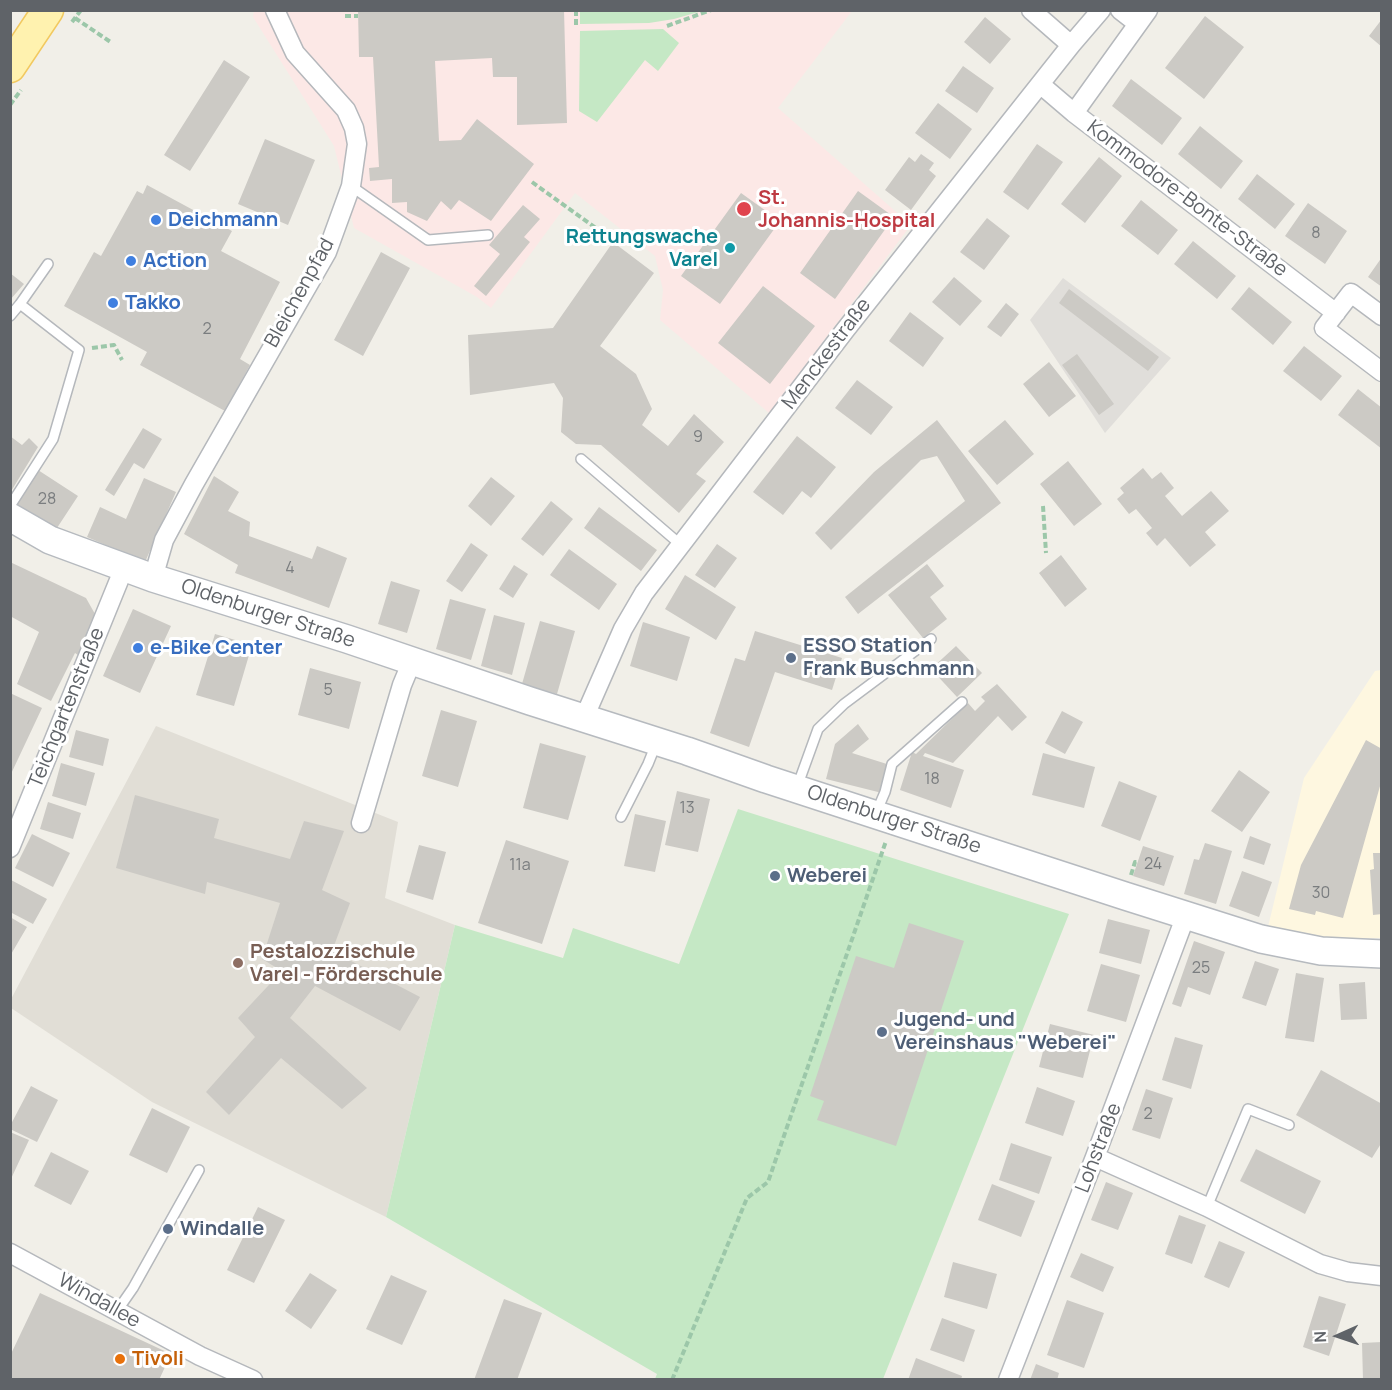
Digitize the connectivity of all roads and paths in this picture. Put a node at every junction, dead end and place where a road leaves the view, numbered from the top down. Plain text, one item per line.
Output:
1 (275, 10) edge
2 (576, 10) edge
3 (711, 10) edge
4 (1031, 10) edge
5 (1101, 10) edge
6 (1120, 10) edge
7 (62, 14) edge
8 (345, 16) dead end
9 (358, 16) dead end
10 (1143, 17) edge
11 (668, 26) dead end
12 (576, 27) dead end
13 (112, 43) dead end
14 (1071, 45) junction
15 (10, 67) edge
16 (1040, 84) junction
17 (1074, 113) junction
18 (532, 182) dead end
19 (351, 186) junction
20 (600, 231) dead end
21 (488, 235) dead end
22 (48, 264) dead end
23 (20, 304) junction
24 (1336, 313) junction
25 (10, 316) edge
26 (1382, 316) edge
27 (79, 350) junction
28 (122, 360) dead end
29 (1382, 372) edge
30 (581, 459) dead end
31 (10, 506) edge
32 (1043, 506) dead end
33 (10, 517) edge
34 (681, 544) junction
35 (1046, 553) dead end
36 (124, 568) junction
37 (153, 578) junction
38 (931, 639) dead end
39 (412, 661) junction
40 (962, 702) dead end
41 (584, 718) junction
42 (657, 742) junction
43 (796, 789) junction
44 (876, 815) junction
45 (621, 817) dead end
46 (361, 823) dead end
47 (887, 840) dead end
48 (10, 848) edge
49 (1186, 915) junction
50 (1382, 954) edge
51 (1289, 1125) dead end
52 (1095, 1157) junction
53 (199, 1170) dead end
54 (1207, 1207) junction
55 (10, 1253) edge
56 (1382, 1276) edge
57 (117, 1311) junction
58 (253, 1380) edge
59 (672, 1380) edge
60 (1008, 1380) edge

1 - 19 street, Bleichenpfad
2 - 12 path
3 - 11 path
4 - 14 street
5 - 14 street, Menckestraße
6 - 10 street
7 - 13 path
7 - 15 main road
8 - 9 path
10 - 17 street
14 - 16 street, Menckestraße
16 - 17 street, Kommodore-Bonte-Straße
16 - 34 street, Menckestraße
17 - 24 street, Kommodore-Bonte-Straße
18 - 20 path
19 - 21 lane
19 - 37 street, Bleichenpfad
22 - 23 lane
23 - 25 lane
23 - 27 lane
24 - 26 street
24 - 29 street
27 - 28 path
27 - 31 lane
30 - 34 lane
32 - 35 path
33 - 36 main road, Oldenburger Straße
34 - 41 street, Menckestraße
36 - 37 main road, Oldenburger Straße
36 - 48 street, Teichgartenstraße
37 - 39 main road, Oldenburger Straße
38 - 43 lane
39 - 41 main road, Oldenburger Straße
39 - 46 street
40 - 44 lane
41 - 42 main road, Oldenburger Straße
42 - 43 main road, Oldenburger Straße
42 - 45 lane
43 - 44 main road, Oldenburger Straße
44 - 49 main road, Oldenburger Straße
47 - 59 path
49 - 50 main road, Oldenburger Straße
49 - 52 street, Lohstraße
51 - 54 lane
52 - 54 street
52 - 60 street, Lohstraße
53 - 57 lane
54 - 56 street
55 - 57 street, Windallee
57 - 58 street, Windallee

